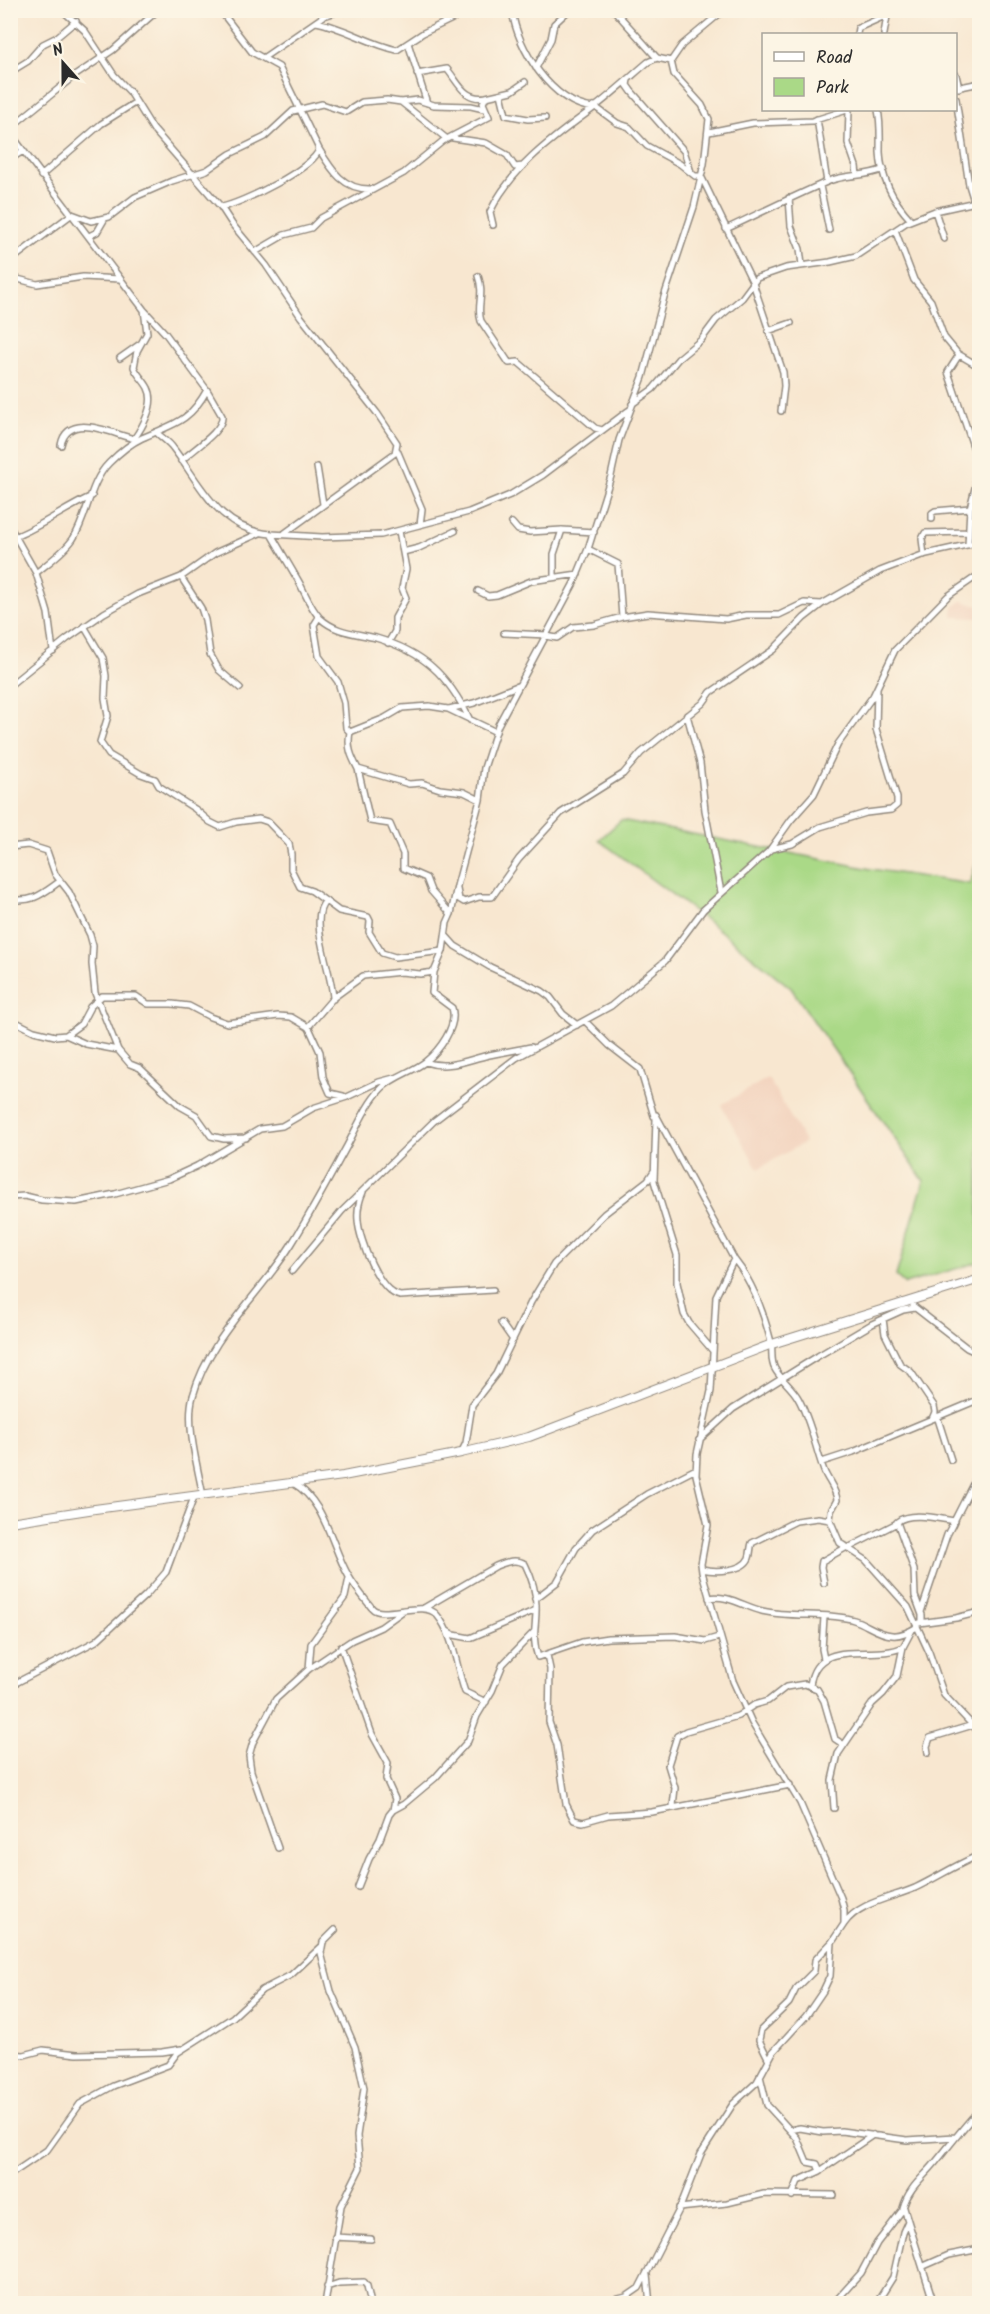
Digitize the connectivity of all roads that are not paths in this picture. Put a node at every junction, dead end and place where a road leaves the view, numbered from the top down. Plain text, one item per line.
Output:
1 (62, 10) edge
2 (151, 10) edge
3 (158, 10) edge
4 (220, 10) edge
5 (342, 10) edge
6 (471, 10) edge
7 (512, 10) edge
8 (614, 10) edge
9 (724, 10) edge
10 (565, 11) edge
11 (887, 13) edge
12 (146, 20) junction
13 (76, 21) junction
14 (316, 22) junction
15 (857, 33) edge
16 (884, 33) edge
17 (408, 43) junction
18 (102, 56) junction
19 (263, 58) junction
20 (657, 58) junction
21 (671, 61) junction
22 (536, 68) junction
23 (10, 72) edge
24 (417, 74) junction
25 (628, 80) junction
26 (525, 82) dead end
27 (980, 82) edge
28 (957, 88) edge
29 (501, 94) junction
30 (485, 99) junction
31 (136, 102) junction
32 (401, 102) junction
33 (427, 103) junction
34 (471, 106) junction
35 (957, 106) edge
36 (594, 107) junction
37 (300, 109) junction
38 (484, 109) junction
39 (845, 111) edge
40 (848, 111) edge
41 (878, 111) edge
42 (545, 118) dead end
43 (818, 119) junction
44 (10, 128) edge
45 (709, 132) junction
46 (10, 133) edge
47 (449, 139) junction
48 (320, 150) junction
49 (23, 151) junction
50 (10, 159) edge
51 (524, 166) junction
52 (884, 169) junction
53 (691, 173) junction
54 (192, 175) junction
55 (857, 175) junction
56 (41, 176) junction
57 (701, 176) junction
58 (827, 182) junction
59 (820, 186) junction
60 (372, 189) junction
61 (789, 198) junction
62 (977, 201) edge
63 (221, 207) junction
64 (935, 211) junction
65 (72, 214) junction
66 (104, 220) junction
67 (910, 220) junction
68 (493, 225) dead end
69 (726, 229) junction
70 (829, 230) dead end
71 (895, 230) junction
72 (89, 236) junction
73 (944, 239) dead end
74 (255, 252) junction
75 (10, 261) edge
76 (802, 265) junction
77 (478, 276) dead end
78 (10, 277) edge
79 (120, 279) junction
80 (753, 283) junction
81 (144, 310) junction
82 (791, 322) dead end
83 (768, 332) junction
84 (141, 343) junction
85 (959, 355) junction
86 (120, 358) dead end
87 (980, 367) edge
88 (207, 390) junction
89 (630, 407) junction
90 (781, 411) dead end
91 (602, 430) junction
92 (156, 432) junction
93 (137, 439) junction
94 (61, 445) dead end
95 (397, 450) junction
96 (977, 450) edge
97 (182, 461) junction
98 (317, 467) dead end
99 (92, 496) junction
100 (324, 504) junction
101 (970, 508) junction
102 (932, 519) dead end
103 (512, 523) dead end
104 (420, 525) junction
105 (10, 527) edge
106 (562, 530) junction
107 (399, 531) junction
108 (455, 531) dead end
109 (594, 532) junction
110 (968, 532) junction
111 (260, 533) junction
112 (285, 533) junction
113 (271, 534) junction
114 (17, 536) junction
115 (980, 542) edge
116 (968, 545) junction
117 (588, 549) junction
118 (403, 552) junction
119 (924, 555) junction
120 (36, 573) junction
121 (578, 574) junction
122 (980, 574) edge
123 (181, 577) junction
124 (554, 577) junction
125 (478, 591) dead end
126 (822, 604) junction
127 (319, 616) junction
128 (622, 617) junction
129 (84, 626) junction
130 (504, 633) dead end
131 (546, 636) junction
132 (388, 643) junction
133 (53, 651) junction
134 (10, 685) edge
135 (517, 686) junction
136 (877, 686) junction
137 (240, 688) dead end
138 (463, 706) junction
139 (448, 709) junction
140 (687, 715) junction
141 (470, 720) junction
142 (350, 732) junction
143 (496, 732) junction
144 (358, 769) junction
145 (480, 800) junction
146 (10, 847) edge
147 (771, 849) junction
148 (59, 882) junction
149 (457, 886) junction
150 (721, 892) junction
151 (10, 899) edge
152 (326, 901) junction
153 (451, 914) junction
154 (446, 936) junction
155 (443, 951) junction
156 (434, 972) junction
157 (333, 999) junction
158 (97, 1000) junction
159 (10, 1019) edge
160 (585, 1021) junction
161 (577, 1025) junction
162 (308, 1027) junction
163 (66, 1035) junction
164 (535, 1046) junction
165 (118, 1050) junction
166 (425, 1062) junction
167 (399, 1077) junction
168 (347, 1097) junction
169 (656, 1115) junction
170 (246, 1138) junction
171 (654, 1170) junction
172 (363, 1190) junction
173 (10, 1197) edge
174 (734, 1259) junction
175 (292, 1271) dead end
176 (980, 1279) edge
177 (493, 1290) dead end
178 (912, 1305) junction
179 (883, 1319) junction
180 (501, 1323) dead end
181 (513, 1340) junction
182 (772, 1344) junction
183 (713, 1351) junction
184 (980, 1354) edge
185 (712, 1366) junction
186 (783, 1380) junction
187 (980, 1399) edge
188 (935, 1418) junction
189 (698, 1441) junction
190 (461, 1453) junction
191 (951, 1460) dead end
192 (822, 1462) junction
193 (696, 1469) junction
194 (978, 1477) edge
195 (293, 1483) junction
196 (199, 1496) junction
197 (830, 1520) junction
198 (955, 1521) junction
199 (10, 1522) edge
200 (897, 1523) junction
201 (848, 1548) junction
202 (702, 1569) junction
203 (349, 1578) junction
204 (824, 1583) dead end
205 (709, 1598) junction
206 (535, 1599) junction
207 (424, 1608) junction
208 (536, 1610) junction
209 (403, 1611) junction
210 (921, 1612) junction
211 (980, 1612) edge
212 (824, 1617) junction
213 (917, 1626) junction
214 (447, 1631) junction
215 (534, 1632) junction
216 (719, 1637) junction
217 (341, 1646) junction
218 (903, 1647) junction
219 (547, 1655) junction
220 (824, 1659) junction
221 (309, 1669) junction
222 (810, 1685) junction
223 (10, 1686) edge
224 (486, 1702) junction
225 (746, 1711) junction
226 (844, 1745) junction
227 (928, 1753) dead end
228 (790, 1785) junction
229 (673, 1806) junction
230 (834, 1808) dead end
231 (393, 1810) junction
232 (278, 1848) dead end
233 (975, 1857) dead end
234 (358, 1887) dead end
235 (840, 1928) junction
236 (335, 1930) dead end
237 (832, 1942) junction
238 (321, 1947) junction
239 (184, 2048) junction
240 (10, 2054) edge
241 (769, 2060) junction
242 (760, 2076) junction
243 (980, 2109) edge
244 (790, 2130) junction
245 (873, 2135) junction
246 (955, 2137) junction
247 (820, 2171) junction
248 (10, 2175) edge
249 (834, 2195) dead end
250 (792, 2196) junction
251 (679, 2208) junction
252 (904, 2208) junction
253 (908, 2221) junction
254 (335, 2237) junction
255 (371, 2239) dead end
256 (980, 2249) edge
257 (924, 2266) junction
258 (646, 2275) junction
259 (327, 2287) junction
260 (562, 2302) dead end
261 (325, 2304) edge
262 (372, 2304) edge
263 (573, 2304) edge
264 (599, 2304) edge
265 (650, 2304) edge
266 (833, 2304) edge
267 (876, 2304) edge
268 (934, 2304) edge

1 - 13 street
2 - 12 street
3 - 12 street
4 - 19 street
5 - 14 street
6 - 17 street
7 - 22 street
8 - 20 street
9 - 21 street
10 - 22 street
11 - 15 street
11 - 16 street
12 - 18 street
13 - 18 street
13 - 23 street
14 - 17 street
14 - 19 street
17 - 24 street
18 - 31 street
18 - 44 street
19 - 37 street
20 - 21 street
20 - 25 street
21 - 45 street
22 - 36 street
24 - 30 street
24 - 33 street
25 - 36 street
25 - 53 street
26 - 29 street
27 - 28 street
29 - 30 street
29 - 42 street
30 - 34 street
30 - 38 street
31 - 54 street
31 - 56 street
32 - 33 street
32 - 37 street
32 - 47 street
33 - 34 street
34 - 38 street
35 - 62 street
36 - 51 street
36 - 53 street
37 - 48 street
37 - 54 street
38 - 47 street
39 - 43 street
40 - 55 street
41 - 52 street
43 - 45 street
43 - 58 street
45 - 57 street
46 - 49 street
47 - 51 street
47 - 60 street
48 - 60 street
48 - 63 street
49 - 50 street
49 - 56 street
51 - 68 street
52 - 55 street
52 - 67 street
53 - 57 street
54 - 63 street
54 - 66 street
55 - 58 street
56 - 65 street
57 - 69 street
57 - 89 street
58 - 59 street
59 - 61 street
59 - 70 street
60 - 74 street
61 - 69 street
61 - 76 street
62 - 64 street
63 - 74 street
64 - 67 street
64 - 73 street
65 - 66 street
65 - 72 street
65 - 75 street
66 - 72 street
67 - 71 street
69 - 80 street
71 - 76 street
71 - 85 street
72 - 79 street
74 - 95 street
76 - 80 street
77 - 91 street
78 - 79 street
79 - 81 street
80 - 83 street
80 - 89 street
81 - 84 street
81 - 88 street
82 - 83 street
83 - 90 street
84 - 86 street
84 - 93 street
85 - 87 street
85 - 96 street
88 - 92 street
88 - 97 street
89 - 91 street
89 - 109 street
91 - 104 street
92 - 93 street
92 - 97 street
93 - 94 street
93 - 99 street
95 - 100 street
95 - 104 street
96 - 101 street
97 - 111 street
98 - 100 street
99 - 114 street
99 - 120 street
100 - 112 street
101 - 102 street
101 - 110 street
103 - 106 street
104 - 107 street
105 - 114 street
106 - 109 street
106 - 124 street
107 - 112 street
107 - 118 street
108 - 118 street
109 - 117 street
110 - 116 street
110 - 119 street
111 - 113 street
111 - 123 street
112 - 113 street
113 - 127 street
114 - 120 street
115 - 116 street
116 - 119 street
117 - 121 street
117 - 128 street
118 - 132 street
119 - 126 street
120 - 133 street
121 - 124 street
121 - 131 street
122 - 136 street
123 - 129 street
123 - 137 street
124 - 125 street
126 - 128 street
126 - 140 street
127 - 132 street
127 - 142 street
128 - 131 street
129 - 133 street
129 - 152 street
130 - 131 street
131 - 135 street
132 - 138 street
133 - 134 street
135 - 138 street
135 - 143 street
136 - 147 street
136 - 147 street
138 - 139 street
138 - 141 street
139 - 141 street
139 - 142 street
140 - 149 street
140 - 150 street
141 - 143 street
142 - 144 street
143 - 145 street
144 - 145 street
144 - 153 street
145 - 149 street
146 - 148 street
147 - 150 street
148 - 151 street
148 - 158 street
149 - 153 street
150 - 160 street
152 - 155 street
152 - 157 street
153 - 154 street
154 - 155 street
154 - 161 street
155 - 156 street
156 - 157 street
156 - 166 street
157 - 162 street
158 - 162 street
158 - 163 street
158 - 165 street
159 - 163 street
160 - 161 street
160 - 169 street
161 - 164 street
162 - 168 street
163 - 165 street
164 - 166 street
164 - 172 street
165 - 170 street
166 - 167 street
167 - 168 street
167 - 196 street
168 - 170 street
169 - 171 street
169 - 174 street
170 - 173 street
171 - 181 street
171 - 183 street
172 - 175 street
172 - 177 street
174 - 182 street
174 - 183 street
176 - 178 main road
178 - 179 street
178 - 182 main road
178 - 184 street
179 - 186 street
179 - 188 street
180 - 181 street
181 - 190 street
182 - 185 main road
182 - 186 street
183 - 185 street
185 - 189 street
185 - 190 main road
186 - 189 street
186 - 192 street
187 - 188 street
188 - 191 street
188 - 192 street
189 - 193 street
190 - 195 main road
192 - 197 street
193 - 202 street
193 - 206 street
194 - 198 street
195 - 196 main road
195 - 203 street
196 - 199 main road
196 - 223 street
197 - 201 street
197 - 202 street
198 - 200 street
198 - 210 street
200 - 201 street
200 - 210 street
201 - 204 street
201 - 213 street
202 - 205 street
203 - 209 street
203 - 221 street
205 - 212 street
205 - 216 street
206 - 207 street
206 - 208 street
207 - 209 street
207 - 214 street
208 - 214 street
208 - 215 street
209 - 217 street
210 - 213 street
211 - 213 street
212 - 213 street
212 - 220 street
213 - 218 street
213 - 227 street
214 - 224 street
215 - 219 street
215 - 224 street
216 - 219 street
216 - 225 street
217 - 221 street
217 - 231 street
218 - 220 street
218 - 226 street
219 - 229 street
220 - 222 street
221 - 232 street
222 - 225 street
222 - 226 street
224 - 231 street
225 - 228 street
225 - 229 street
226 - 230 street
228 - 229 street
228 - 235 street
231 - 234 street
233 - 235 street
235 - 237 street
236 - 238 street
237 - 241 street
237 - 241 street
238 - 239 street
238 - 254 street
239 - 240 street
239 - 248 street
241 - 242 street
242 - 244 street
242 - 251 street
243 - 246 street
244 - 245 street
244 - 247 street
245 - 246 street
245 - 247 street
246 - 252 street
247 - 250 street
249 - 250 street
250 - 251 street
251 - 258 street
252 - 253 street
252 - 266 street
253 - 257 street
253 - 267 street
254 - 255 street
254 - 259 street
256 - 257 street
257 - 268 street
258 - 264 street
258 - 265 street
259 - 261 street
259 - 262 street
260 - 263 street

